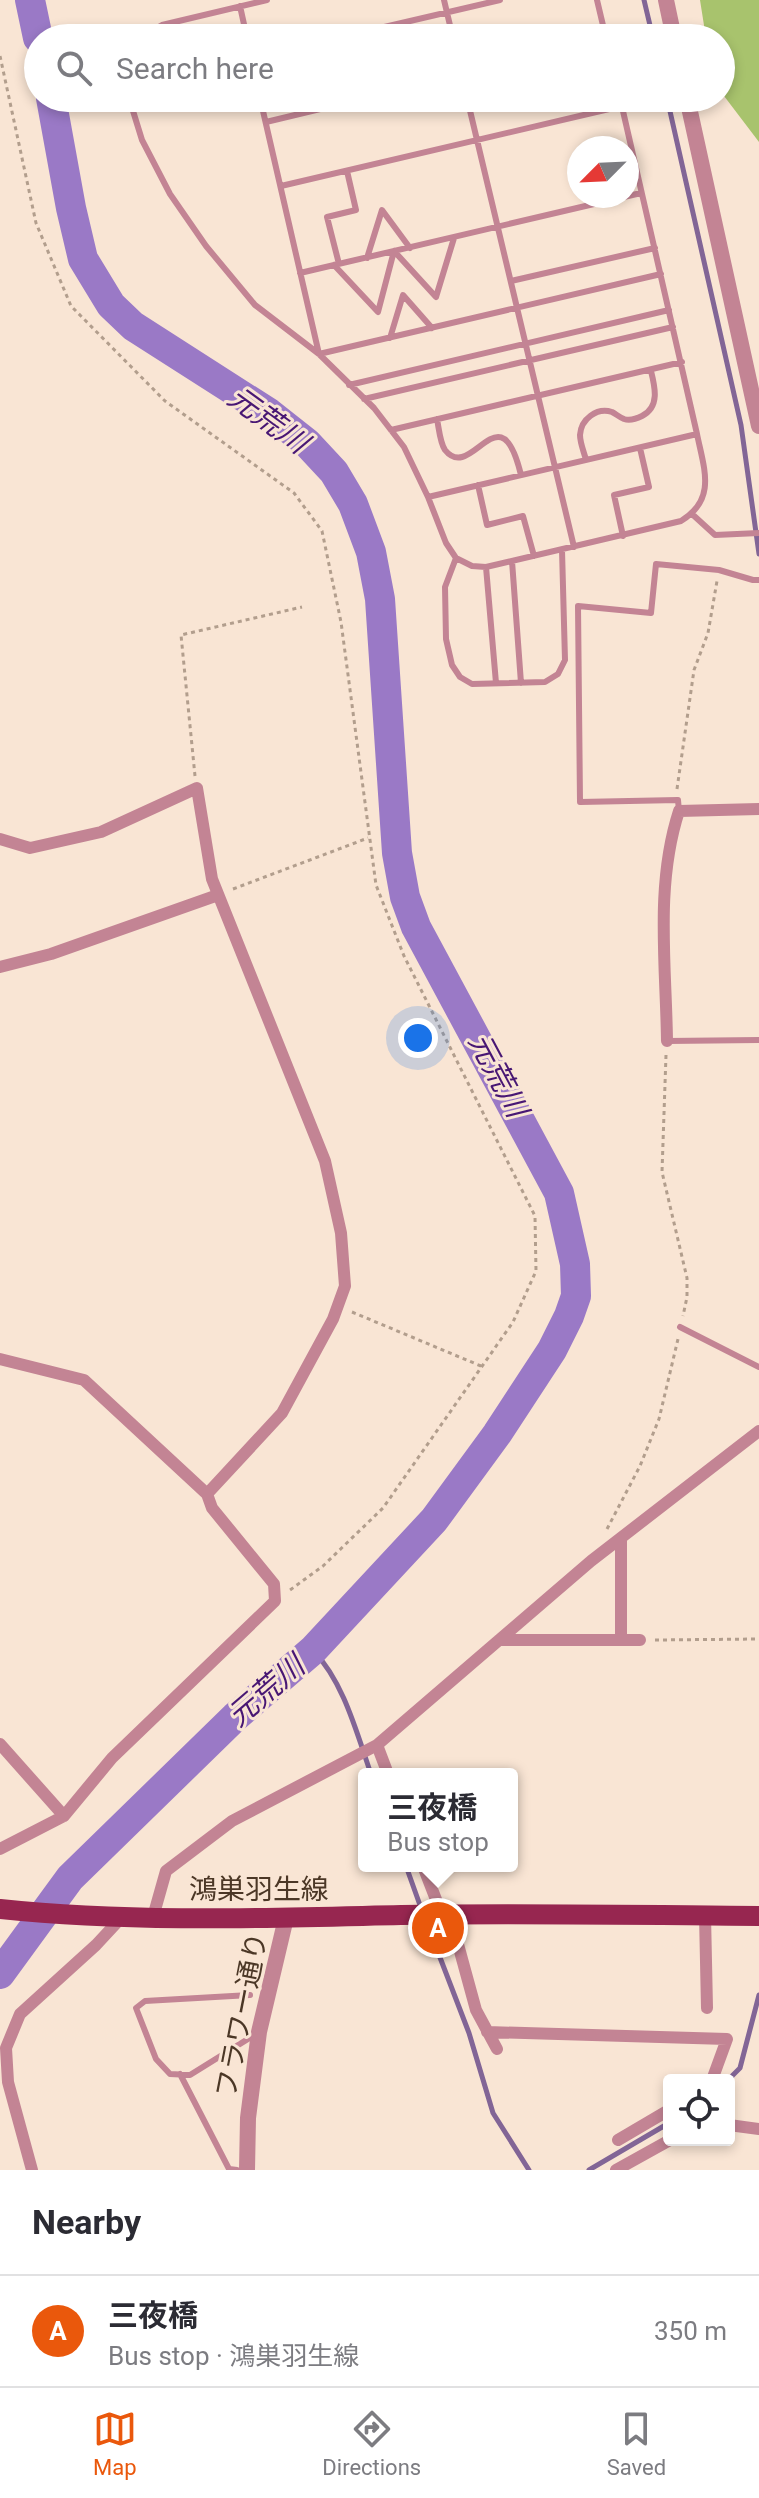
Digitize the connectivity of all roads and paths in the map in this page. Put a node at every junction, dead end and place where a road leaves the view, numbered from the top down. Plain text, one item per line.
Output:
1 (224, 0) edge
2 (267, 0) edge
3 (444, 0) edge
4 (500, 0) edge
5 (597, 0) edge
6 (666, 0) edge
7 (240, 6) junction
8 (226, 10) junction
9 (447, 12) junction
10 (166, 24) edge
11 (244, 24) edge
12 (396, 24) edge
13 (450, 24) edge
14 (603, 24) edge
15 (671, 24) edge
16 (0, 56) edge
17 (133, 112) edge
18 (264, 112) edge
19 (308, 112) edge
20 (470, 112) edge
21 (596, 112) edge
22 (623, 112) edge
23 (690, 112) edge
24 (266, 122) junction
25 (477, 140) junction
26 (347, 171) junction
27 (281, 186) junction
28 (641, 193) junction
29 (498, 227) junction
30 (454, 238) junction
31 (410, 248) junction
32 (655, 248) junction
33 (394, 251) junction
34 (367, 258) junction
35 (336, 265) junction
36 (300, 273) junction
37 (661, 274) junction
38 (511, 281) junction
39 (517, 307) junction
40 (669, 310) junction
41 (673, 327) junction
42 (432, 328) junction
43 (390, 338) junction
44 (526, 343) junction
45 (319, 354) junction
46 (529, 360) junction
47 (682, 362) junction
48 (651, 371) junction
49 (349, 385) junction
50 (538, 396) junction
51 (364, 399) junction
52 (437, 419) junction
53 (759, 426) edge
54 (391, 430) junction
55 (697, 434) junction
56 (640, 448) junction
57 (586, 460) junction
58 (555, 467) junction
59 (521, 475) junction
60 (478, 485) junction
61 (428, 497) junction
62 (692, 514) junction
63 (759, 533) edge
64 (623, 536) junction
65 (574, 547) junction
66 (562, 550) junction
67 (534, 556) junction
68 (456, 558) junction
69 (512, 561) junction
70 (486, 567) junction
71 (719, 570) junction
72 (759, 580) edge
73 (302, 607) dead end
74 (496, 683) junction
75 (521, 683) junction
76 (197, 788) junction
77 (679, 806) junction
78 (759, 809) edge
79 (369, 837) junction
80 (0, 839) edge
81 (218, 895) junction
82 (0, 967) edge
83 (759, 1040) edge
84 (667, 1041) junction
85 (337, 1306) junction
86 (680, 1327) junction
87 (0, 1359) edge
88 (481, 1366) junction
89 (759, 1367) edge
90 (759, 1431) edge
91 (207, 1494) junction
92 (605, 1534) dead end
93 (621, 1539) junction
94 (275, 1601) junction
95 (759, 1639) edge
96 (499, 1640) junction
97 (621, 1640) junction
98 (640, 1640) joint
99 (0, 1744) edge
100 (377, 1745) junction
101 (386, 1768) edge
102 (64, 1816) junction
103 (0, 1849) edge
104 (426, 1872) edge
105 (0, 1909) edge
106 (446, 1915) junction
107 (705, 1915) junction
108 (759, 1916) edge
109 (122, 1917) junction
110 (153, 1917) junction
111 (286, 1918) junction
112 (250, 1995) dead end
113 (707, 2008) dead end
114 (259, 2032) junction
115 (487, 2032) junction
116 (497, 2049) dead end
117 (180, 2074) junction
118 (714, 2074) edge
119 (663, 2114) edge
120 (735, 2126) edge
121 (759, 2129) edge
122 (618, 2140) dead end
123 (663, 2144) edge
124 (32, 2170) edge
125 (237, 2170) edge
126 (247, 2170) edge
127 (616, 2170) edge

1 - 8 lane
2 - 7 lane
3 - 9 lane
4 - 9 lane
5 - 14 lane
6 - 15 street
7 - 8 lane
7 - 11 lane
8 - 10 lane
9 - 12 lane
9 - 13 lane
16 - 79 path
17 - 45 lane
18 - 24 lane
19 - 24 lane
20 - 25 lane
21 - 25 lane
22 - 28 lane
23 - 53 street
24 - 27 lane
25 - 26 lane
25 - 29 lane
26 - 27 lane
26 - 35 lane
27 - 36 lane
28 - 29 lane
28 - 32 lane
29 - 30 lane
29 - 38 lane
30 - 31 lane
30 - 33 lane
31 - 33 lane
31 - 34 lane
32 - 37 lane
32 - 38 lane
33 - 34 lane
33 - 35 lane
34 - 35 lane
35 - 36 lane
36 - 45 lane
37 - 39 lane
37 - 40 lane
38 - 39 lane
39 - 42 lane
39 - 44 lane
40 - 41 lane
40 - 44 lane
41 - 46 lane
41 - 47 lane
42 - 43 lane
42 - 43 lane
43 - 45 lane
44 - 46 lane
44 - 49 lane
45 - 49 lane
46 - 50 lane
46 - 51 lane
47 - 48 lane
47 - 55 lane
48 - 50 lane
48 - 57 lane
49 - 51 lane
50 - 52 lane
50 - 58 lane
51 - 54 lane
52 - 54 lane
52 - 59 lane
54 - 61 lane
55 - 56 lane
55 - 62 lane
56 - 57 lane
56 - 64 lane
57 - 58 lane
58 - 59 lane
58 - 65 lane
59 - 60 lane
60 - 61 lane
60 - 67 lane
61 - 68 lane
62 - 63 lane
62 - 64 lane
64 - 65 lane
65 - 66 lane
66 - 67 lane
66 - 75 lane
67 - 69 lane
68 - 70 lane
68 - 74 lane
69 - 70 lane
69 - 75 lane
70 - 74 lane
71 - 72 lane
71 - 77 path
71 - 77 lane
73 - 76 path
74 - 75 lane
76 - 80 street
76 - 81 street
77 - 78 street
77 - 84 street
79 - 81 path
79 - 88 path
81 - 82 street
81 - 85 street
83 - 84 lane
84 - 86 path
85 - 88 path
85 - 91 street
86 - 89 lane
86 - 92 path
87 - 91 street
88 - 94 path
90 - 93 street
91 - 94 street
93 - 96 street
93 - 97 street
94 - 102 street
95 - 98 path
96 - 97 street
96 - 100 street
97 - 98 street
99 - 102 street
100 - 101 street
100 - 110 street
102 - 103 street
104 - 106 street
105 - 109 main road, 鴻巣羽生線
106 - 107 main road, 鴻巣羽生線
106 - 111 main road, 鴻巣羽生線
106 - 115 street
107 - 108 main road, 鴻巣羽生線
107 - 113 street
109 - 110 main road, 鴻巣羽生線
109 - 124 street
110 - 111 main road, 鴻巣羽生線
111 - 114 street, フラワー通り
112 - 117 lane
114 - 117 lane
114 - 126 street, フラワー通り
115 - 116 street
115 - 118 street
117 - 125 lane
119 - 122 street
120 - 121 street
123 - 127 street

